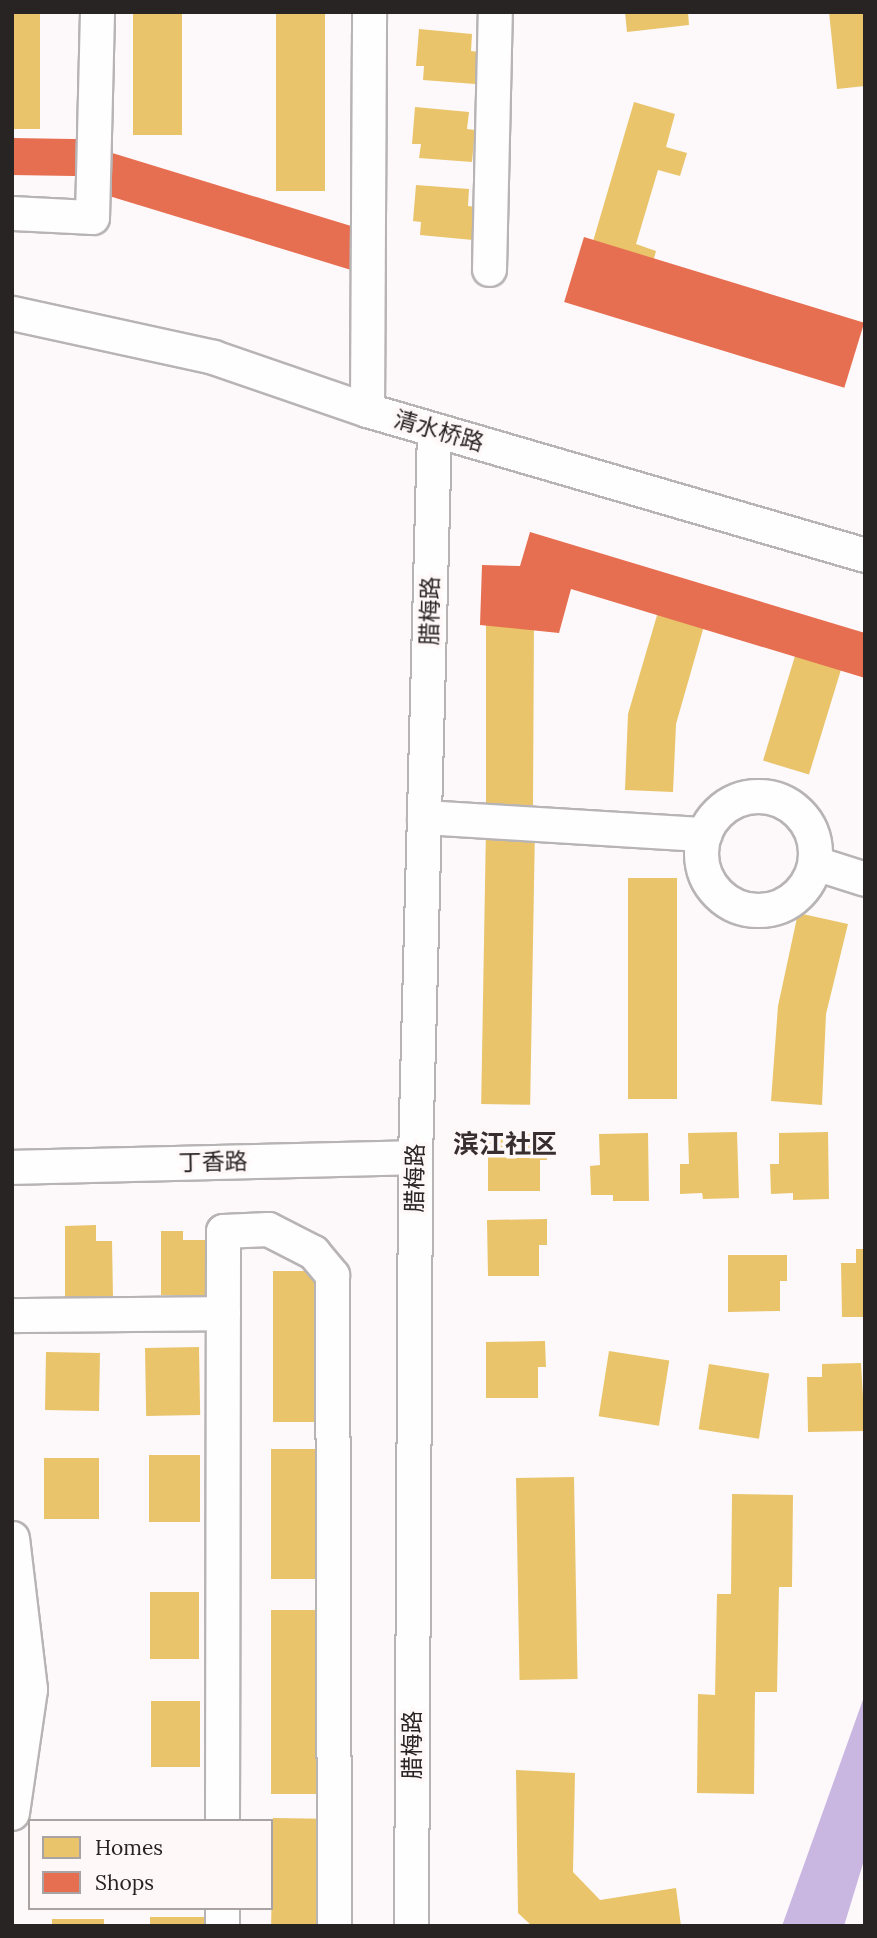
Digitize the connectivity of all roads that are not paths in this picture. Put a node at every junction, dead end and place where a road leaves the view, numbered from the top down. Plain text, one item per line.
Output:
1 (97, 12) edge
2 (369, 12) edge
3 (495, 12) edge
4 (12, 213) edge
5 (489, 269) dead end
6 (12, 313) edge
7 (367, 410) junction
8 (434, 430) junction
9 (865, 555) edge
10 (425, 817) junction
11 (704, 834) junction
12 (815, 863) junction
13 (865, 879) edge
14 (415, 1157) junction
15 (12, 1167) edge
16 (223, 1313) junction
17 (12, 1315) edge
18 (12, 1538) edge
19 (12, 1813) edge
20 (222, 1819) edge
21 (334, 1926) edge
22 (411, 1926) edge

1 - 4 street
2 - 7 street
3 - 5 street
6 - 7 street, 清水桥路
7 - 8 street, 清水桥路
8 - 9 street, 清水桥路
8 - 10 street, 腊梅路
10 - 11 street
10 - 14 street, 腊梅路
11 - 12 street
11 - 12 street
12 - 13 street
14 - 15 street, 丁香路
14 - 22 street, 腊梅路
16 - 17 street
16 - 20 street
16 - 21 street
18 - 19 street

